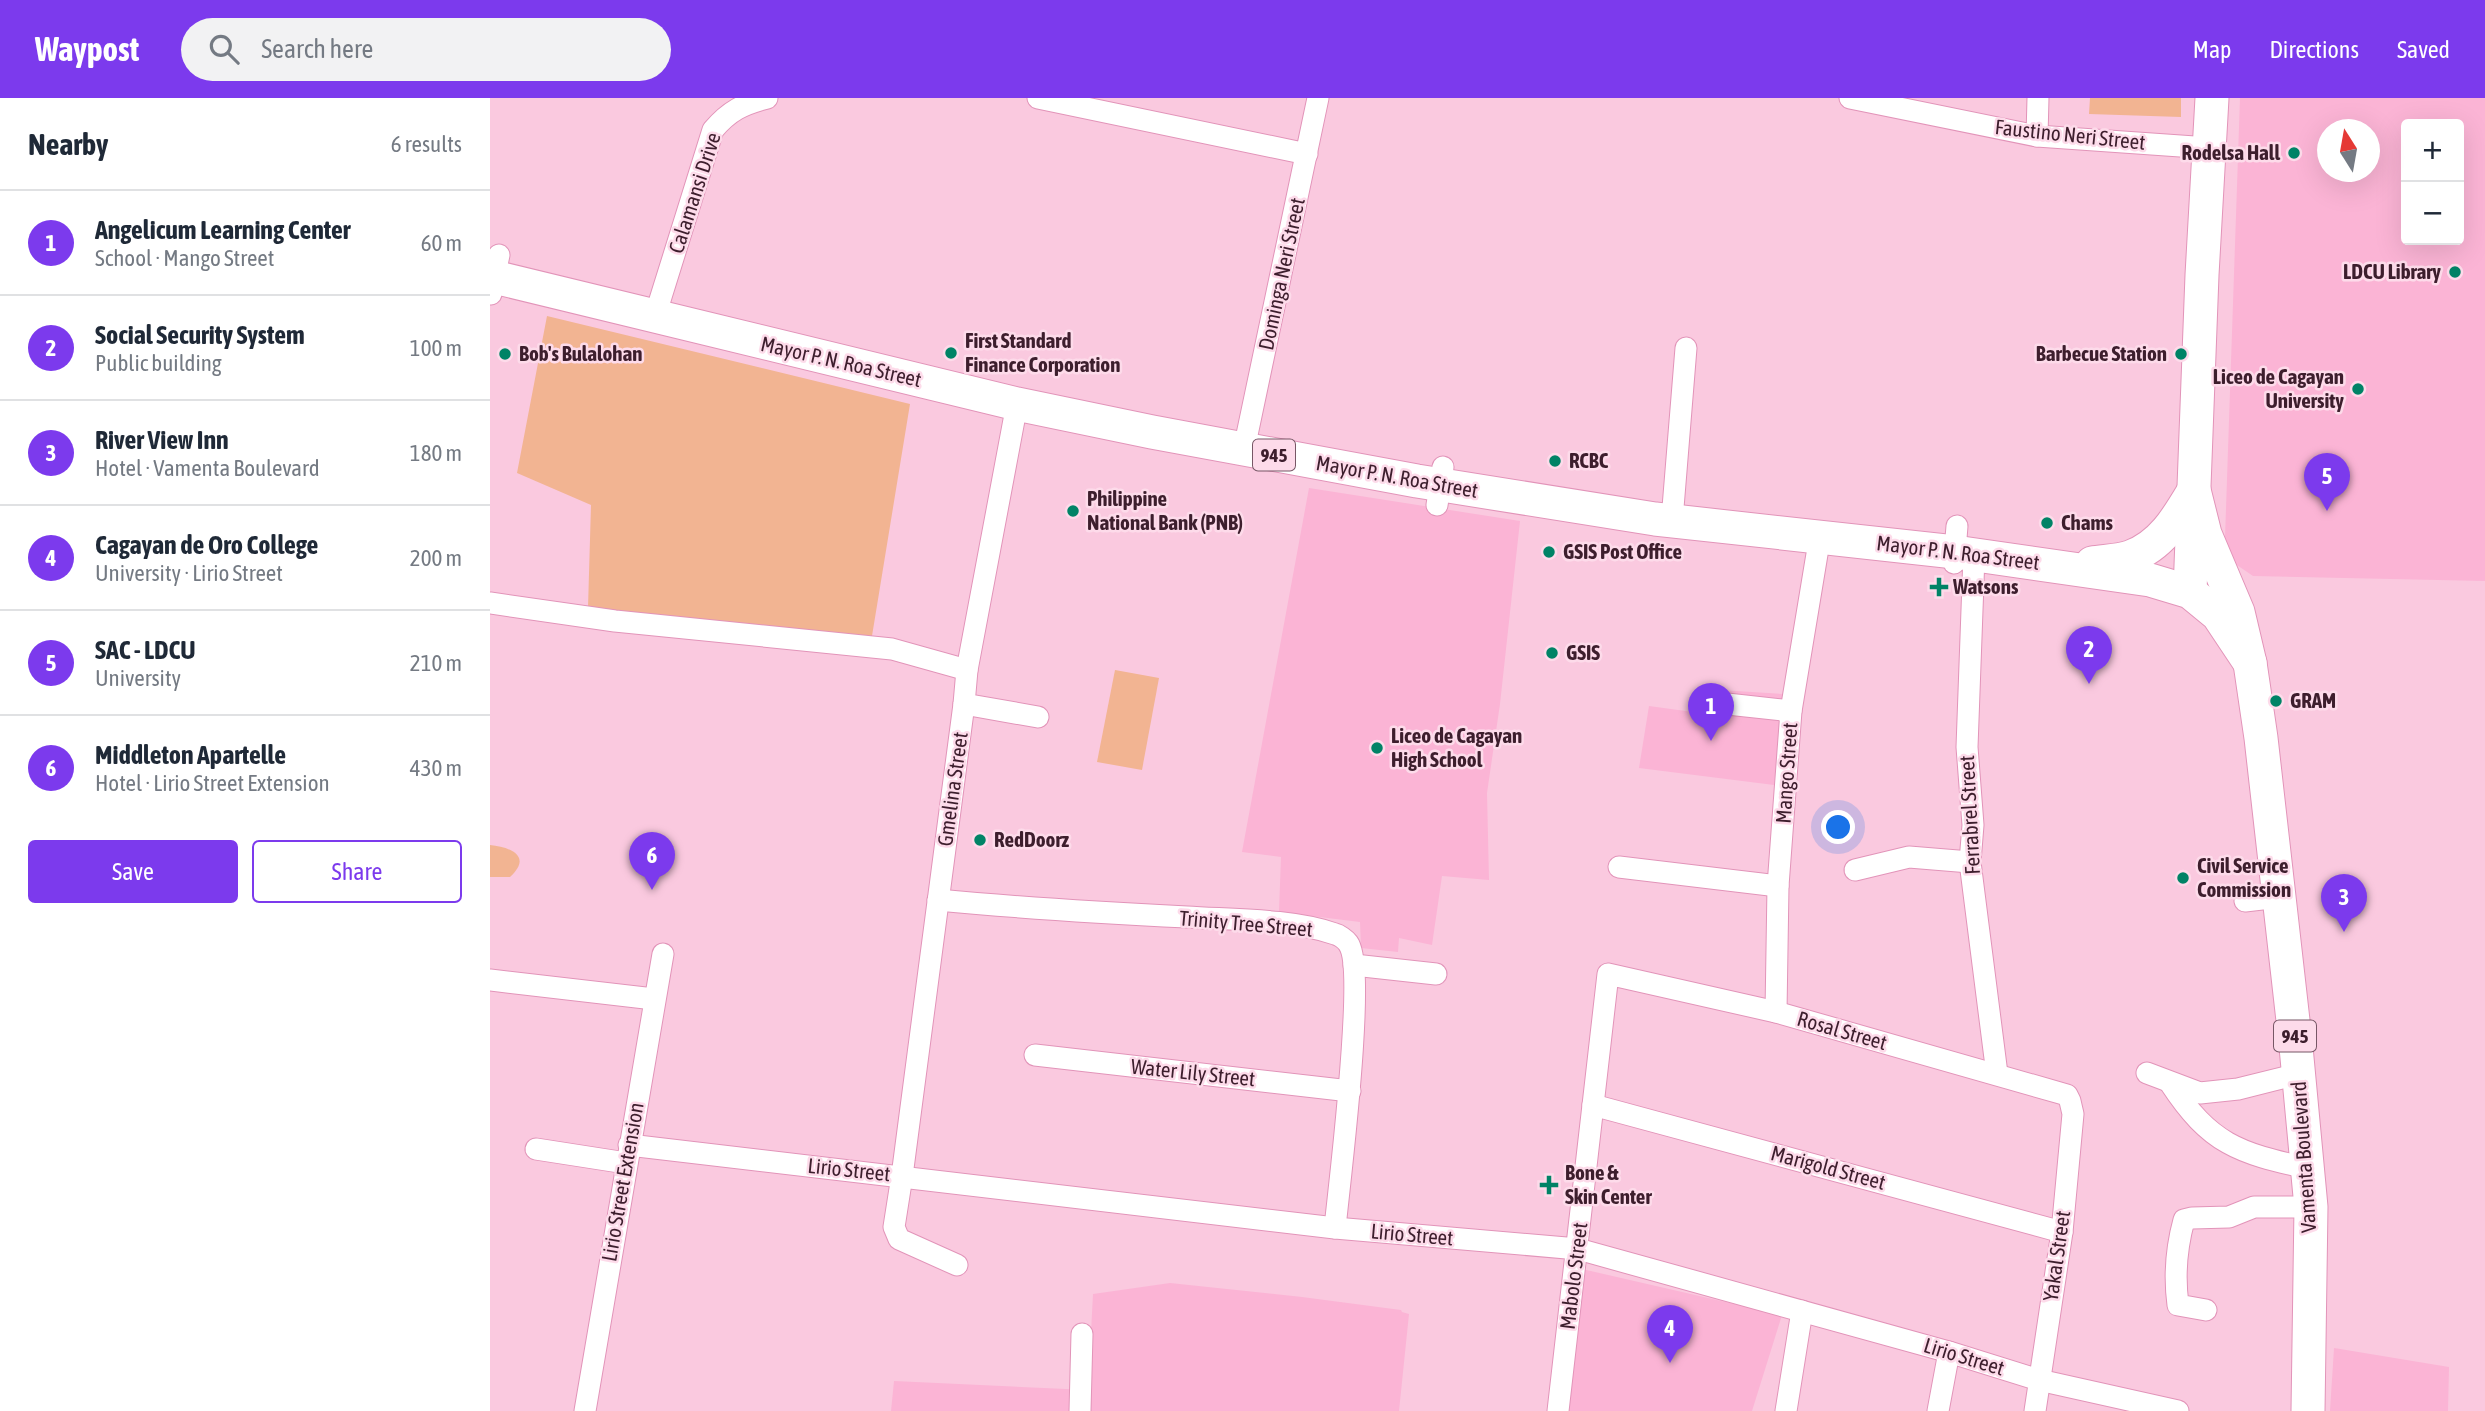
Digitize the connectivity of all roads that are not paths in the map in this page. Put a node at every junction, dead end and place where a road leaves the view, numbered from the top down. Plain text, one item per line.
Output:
1 (767, 98) edge
2 (1038, 98) edge
3 (1318, 98) edge
4 (1850, 98) edge
5 (2038, 98) edge
6 (2212, 98) edge
7 (2037, 136) junction
8 (2209, 148) junction
9 (1307, 154) junction
10 (493, 276) edge
11 (654, 316) junction
12 (1686, 348) dead end
13 (1017, 404) junction
14 (1244, 449) junction
15 (2194, 490) junction
16 (1672, 520) junction
17 (1802, 534) junction
18 (1960, 549) junction
19 (2071, 556) junction
20 (2190, 592) junction
21 (490, 603) edge
22 (2250, 663) junction
23 (967, 670) junction
24 (1709, 702) dead end
25 (964, 704) junction
26 (1791, 711) junction
27 (1038, 717) dead end
28 (1970, 862) junction
29 (1619, 867) dead end
30 (1855, 870) dead end
31 (1778, 886) junction
32 (2279, 897) junction
33 (938, 900) junction
34 (2245, 901) dead end
35 (663, 954) dead end
36 (1354, 965) junction
37 (1436, 974) dead end
38 (1608, 974) joint
39 (490, 980) edge
40 (654, 999) junction
41 (1776, 1012) junction
42 (1035, 1055) dead end
43 (2147, 1073) dead end
44 (1997, 1074) junction
45 (2298, 1074) junction
46 (2170, 1083) junction
47 (1350, 1090) junction
48 (2070, 1101) joint
49 (1593, 1105) junction
50 (536, 1149) dead end
51 (628, 1154) junction
52 (2307, 1168) junction
53 (902, 1176) junction
54 (2311, 1207) junction
55 (1335, 1228) junction
56 (2062, 1231) junction
57 (1578, 1249) junction
58 (957, 1265) dead end
59 (2206, 1310) dead end
60 (1802, 1311) junction
61 (1082, 1334) dead end
62 (1949, 1352) junction
63 (2039, 1380) junction
64 (585, 1411) edge
65 (1080, 1411) edge
66 (1558, 1411) edge
67 (1786, 1411) edge
68 (1938, 1411) edge
69 (2035, 1411) edge
70 (2178, 1411) edge
71 (2308, 1411) edge

1 - 11 street, Calamansi Drive
2 - 9 street
3 - 9 street, Dominga Neri Street
4 - 7 street, Faustino Neri Street
5 - 7 street
6 - 8 main road
7 - 8 street, Faustino Neri Street
8 - 15 main road
9 - 14 street, Dominga Neri Street
10 - 11 main road, Mayor P. N. Roa Street / 945
11 - 13 main road, Mayor P. N. Roa Street / 945
12 - 16 street
13 - 14 main road, Mayor P. N. Roa Street / 945
13 - 23 street, Gmelina Street
14 - 16 main road, Mayor P. N. Roa Street / 945
15 - 19 main road
15 - 20 main road
15 - 22 main road
16 - 17 main road, Mayor P. N. Roa Street / 945
17 - 18 main road, Mayor P. N. Roa Street / 945
17 - 26 street, Mango Street
18 - 19 main road, Mayor P. N. Roa Street / 945
18 - 28 street, Ferrabrel Street
19 - 20 main road, Mayor P. N. Roa Street / 945
20 - 22 main road, Vamenta Boulevard / 945
21 - 23 street
22 - 32 main road, Vamenta Boulevard / 945
23 - 25 street, Gmelina Street
24 - 26 street
25 - 27 street
25 - 33 street, Gmelina Street
26 - 31 street, Mango Street
28 - 30 street
28 - 44 street, Ferrabrel Street
29 - 31 street
31 - 41 street, Mango Street
32 - 34 street
32 - 45 main road, Vamenta Boulevard / 945
33 - 36 street, Trinity Tree Street
33 - 53 street, Gmelina Street
35 - 40 street, Lirio Street Extension
36 - 37 street
36 - 47 street, Trinity Tree Street
38 - 41 street, Rosal Street
38 - 49 street, Mabolo Street
39 - 40 street
40 - 51 street, Lirio Street Extension
41 - 44 street, Rosal Street
42 - 47 street, Water Lily Street
43 - 46 street
44 - 48 street, Rosal Street
45 - 46 street
45 - 52 main road, Vamenta Boulevard / 945
46 - 52 street
47 - 55 street, Trinity Tree Street
48 - 56 street, Yakal Street
49 - 56 street, Marigold Street
49 - 57 street, Mabolo Street
50 - 51 street, Lirio Street
51 - 53 street, Lirio Street
51 - 64 street, Lirio Street Extension
52 - 54 main road, Vamenta Boulevard / 945
53 - 55 street, Lirio Street
53 - 58 street, Gmelina Street
54 - 59 street
54 - 71 main road, Vamenta Boulevard / 945
55 - 57 street, Lirio Street
56 - 63 street, Yakal Street
57 - 60 street, Lirio Street
57 - 66 street, Mabolo Street
60 - 62 street, Lirio Street
60 - 67 street
61 - 65 street
62 - 63 street, Lirio Street
62 - 68 street
63 - 69 street, Yakal Street
63 - 70 street, Lirio Street

